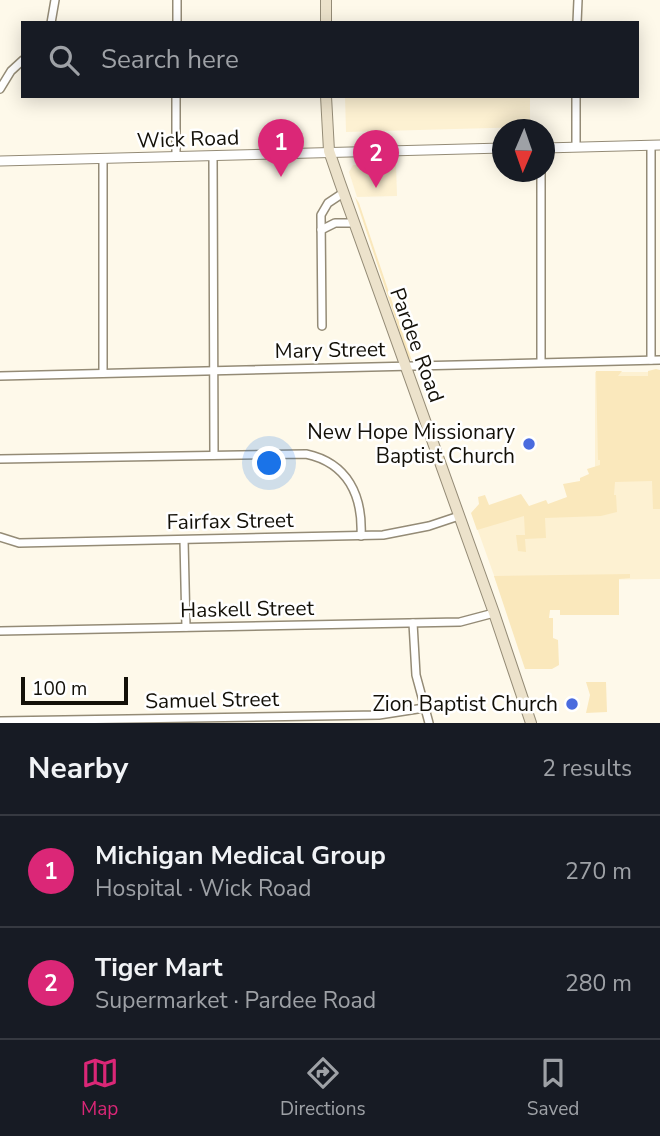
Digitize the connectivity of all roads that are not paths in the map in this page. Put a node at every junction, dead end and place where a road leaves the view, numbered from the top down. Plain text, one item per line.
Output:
1 (55, 0) edge
2 (177, 0) edge
3 (326, 0) edge
4 (578, 0) edge
5 (51, 21) edge
6 (177, 21) edge
7 (326, 21) edge
8 (577, 21) edge
9 (21, 62) edge
10 (0, 89) edge
11 (176, 98) edge
12 (326, 98) edge
13 (576, 98) edge
14 (656, 145) edge
15 (576, 147) junction
16 (492, 148) edge
17 (555, 148) edge
18 (329, 151) junction
19 (213, 156) junction
20 (176, 157) junction
21 (103, 159) junction
22 (0, 161) edge
23 (541, 182) edge
24 (343, 193) junction
25 (353, 223) junction
26 (321, 230) junction
27 (322, 326) dead end
28 (651, 360) junction
29 (660, 360) edge
30 (541, 362) junction
31 (404, 366) junction
32 (213, 371) junction
33 (103, 373) junction
34 (0, 376) edge
35 (214, 455) junction
36 (0, 460) edge
37 (459, 516) junction
38 (361, 536) junction
39 (0, 537) edge
40 (184, 540) junction
41 (494, 613) junction
42 (413, 623) junction
43 (186, 627) junction
44 (0, 631) edge
45 (424, 708) junction
46 (0, 721) edge
47 (429, 723) edge
48 (530, 723) edge

1 - 5 street
2 - 6 street
3 - 7 main road
4 - 8 street
9 - 10 street
11 - 20 street
12 - 18 main road, Pardee Road
13 - 15 street
14 - 15 street
14 - 28 street
15 - 17 street
16 - 18 street, Wick Road
18 - 19 street, Wick Road
18 - 24 main road, Pardee Road
19 - 20 street, Wick Road
19 - 32 street
20 - 21 street, Wick Road
21 - 22 street, Wick Road
21 - 33 street
23 - 30 street
24 - 25 main road, Pardee Road
24 - 26 street
25 - 26 street
25 - 31 main road, Pardee Road
26 - 27 street
28 - 29 street, Mary Street
28 - 30 street, Mary Street
30 - 31 street, Mary Street
31 - 32 street, Mary Street
31 - 37 main road, Pardee Road
32 - 33 street, Mary Street
32 - 35 street
33 - 34 street, Mary Street
35 - 36 street
35 - 38 street
37 - 38 street, Fairfax Street
37 - 41 main road, Pardee Road
38 - 40 street, Fairfax Street
39 - 40 street, Fairfax Street
40 - 43 street
41 - 42 street, Haskell Street
41 - 48 main road, Pardee Road
42 - 43 street, Haskell Street
42 - 45 street
43 - 44 street, Haskell Street
45 - 46 street, Samuel Street
45 - 47 street

